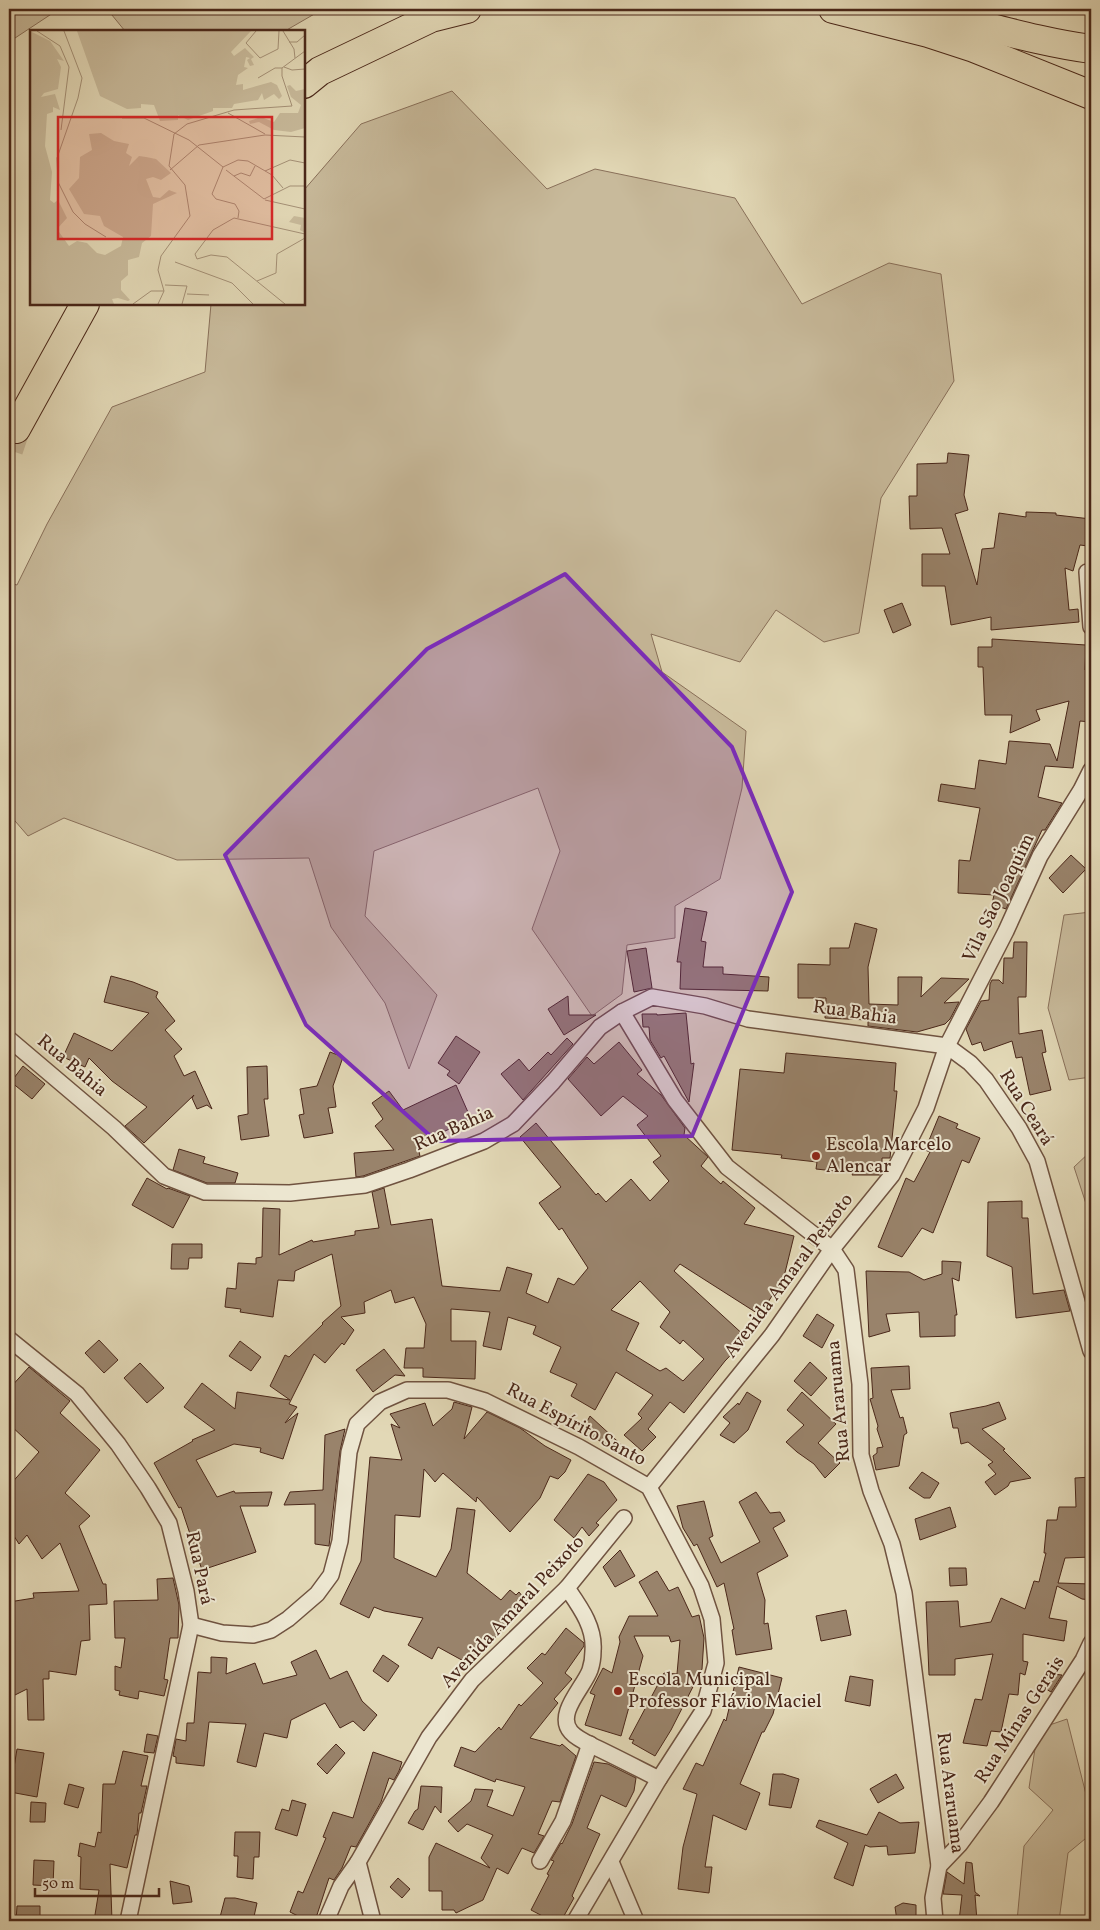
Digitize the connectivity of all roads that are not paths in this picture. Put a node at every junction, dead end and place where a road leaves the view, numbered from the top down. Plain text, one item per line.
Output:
1 (467, 9) edge
2 (833, 9) edge
3 (912, 9) edge
4 (1091, 49) edge
5 (305, 83) edge
6 (1091, 95) edge
7 (85, 305) edge
8 (16, 429) tunnel mouth
9 (1087, 572) dead end
10 (1091, 627) edge
11 (1091, 770) edge
12 (622, 1012) junction
13 (9, 1039) edge
14 (947, 1046) junction
15 (832, 1249) junction
16 (9, 1339) edge
17 (1091, 1351) edge
18 (649, 1487) junction
19 (624, 1518) dead end
20 (567, 1588) junction
21 (191, 1625) junction
22 (1091, 1643) edge
23 (590, 1744) junction
24 (659, 1779) junction
25 (540, 1861) dead end
26 (358, 1862) junction
27 (611, 1862) junction
28 (939, 1866) junction
29 (128, 1921) edge
30 (326, 1921) edge
31 (372, 1921) edge
32 (575, 1921) edge
33 (636, 1921) edge
34 (935, 1921) edge

1 - 5 highway
2 - 6 highway
3 - 4 highway
7 - 8 highway
9 - 10 street
11 - 14 street, Vila São Joaquim
12 - 13 street, Rua Bahia
12 - 14 street, Rua Bahia
12 - 15 street, Rua Araruama
14 - 15 street, Avenida Amaral Peixoto
14 - 17 street, Rua Ceará
15 - 18 street, Avenida Amaral Peixoto
15 - 28 street, Rua Araruama
16 - 21 street, Rua Pará
18 - 21 street, Rua Espírito Santo
18 - 24 street, Rua Espírito Santo
19 - 20 street, Avenida Amaral Peixoto
20 - 23 street
20 - 26 street, Avenida Amaral Peixoto
21 - 29 street, Rua Pará
22 - 28 street, Rua Minas Gerais
23 - 24 street
23 - 25 street
24 - 27 street, Rua Espírito Santo
26 - 30 street, Avenida Amaral Peixoto
26 - 31 street
27 - 32 street, Rua Espírito Santo
27 - 33 street
28 - 34 street

